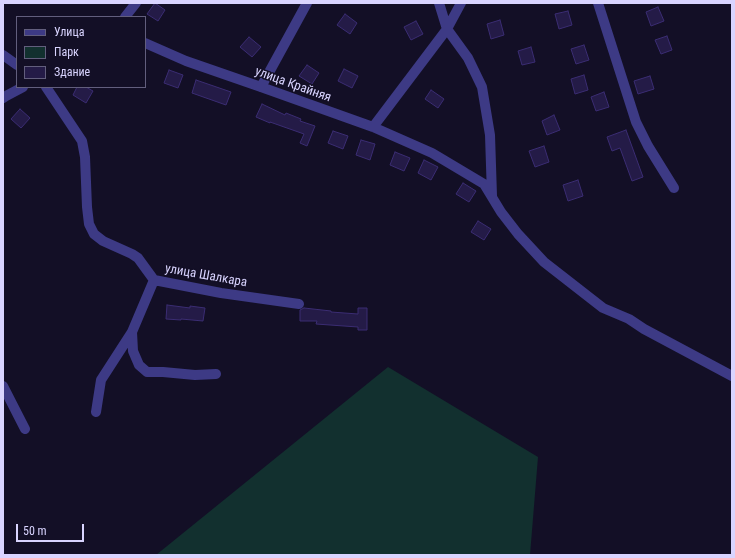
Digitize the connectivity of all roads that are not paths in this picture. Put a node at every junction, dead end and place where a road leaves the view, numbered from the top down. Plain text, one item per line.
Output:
1 (136, 3) edge
2 (307, 3) edge
3 (439, 3) edge
4 (461, 3) edge
5 (598, 3) edge
6 (126, 16) edge
7 (447, 29) junction
8 (146, 43) edge
9 (3, 55) edge
10 (16, 64) edge
11 (261, 87) junction
12 (20, 88) edge
13 (47, 88) edge
14 (3, 98) edge
15 (373, 127) junction
16 (674, 188) dead end
17 (492, 196) junction
18 (154, 280) junction
19 (299, 304) dead end
20 (132, 332) junction
21 (216, 374) dead end
22 (732, 376) edge
23 (3, 386) edge
24 (96, 412) dead end
25 (26, 429) dead end

1 - 6 street
2 - 11 street
3 - 7 street
4 - 7 street
5 - 16 street
7 - 15 street
7 - 17 street
8 - 11 street, улица Крайняя
9 - 10 street
11 - 15 street, улица Крайняя
12 - 14 street
13 - 18 street, улица Шалкара
15 - 17 street, улица Крайняя
17 - 22 street, улица Крайняя
18 - 19 street, улица Шалкара
18 - 20 street
20 - 21 street
20 - 24 street
23 - 25 street

